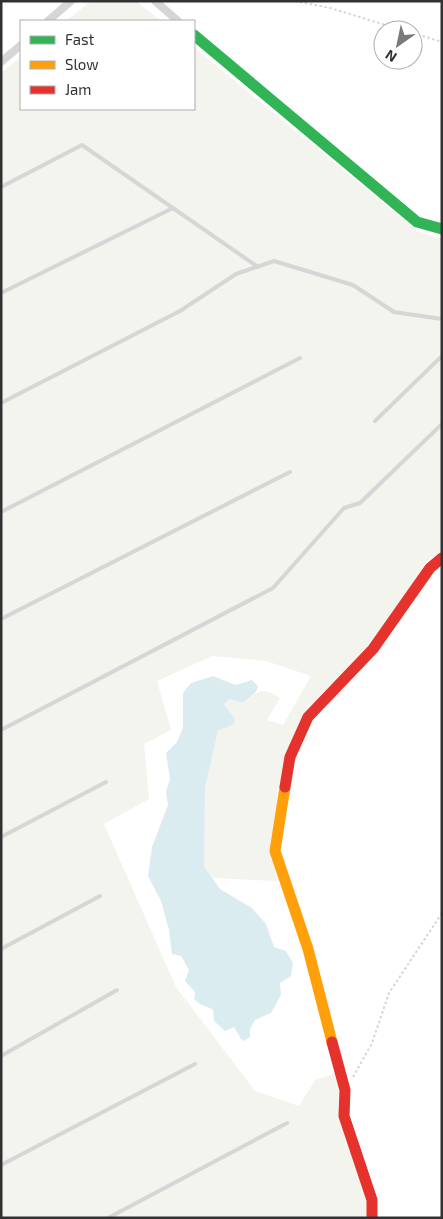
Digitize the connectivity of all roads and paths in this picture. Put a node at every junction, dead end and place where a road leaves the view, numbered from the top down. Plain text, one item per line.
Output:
1 (71, 1) edge
2 (155, 1) edge
3 (295, 1) edge
4 (49, 20) edge
5 (177, 20) edge
6 (373, 21) edge
7 (195, 36) edge
8 (423, 37) edge
9 (442, 42) edge
10 (20, 46) edge
11 (1, 62) edge
12 (1, 187) edge
13 (173, 208) junction
14 (442, 229) edge
15 (258, 266) junction
16 (1, 293) edge
17 (442, 319) edge
18 (442, 356) edge
19 (300, 358) dead end
20 (1, 404) edge
21 (375, 421) dead end
22 (442, 424) edge
23 (290, 472) dead end
24 (1, 512) edge
25 (442, 558) edge
26 (1, 619) edge
27 (1, 730) edge
28 (106, 782) dead end
29 (1, 837) edge
30 (100, 896) dead end
31 (442, 912) edge
32 (1, 949) edge
33 (117, 990) dead end
34 (1, 1056) edge
35 (195, 1064) dead end
36 (346, 1090) junction
37 (287, 1123) dead end
38 (1, 1165) edge
39 (108, 1218) edge
40 (372, 1218) edge

1 - 4 street
2 - 5 street
3 - 6 path
7 - 14 street
8 - 9 path
10 - 11 street
12 - 13 lane
13 - 15 lane
13 - 16 lane
15 - 17 lane
15 - 20 lane
18 - 21 lane
19 - 24 lane
22 - 27 lane
23 - 26 lane
25 - 36 street
28 - 29 lane
30 - 32 lane
31 - 36 path
33 - 34 lane
35 - 38 lane
36 - 40 street
37 - 39 lane

